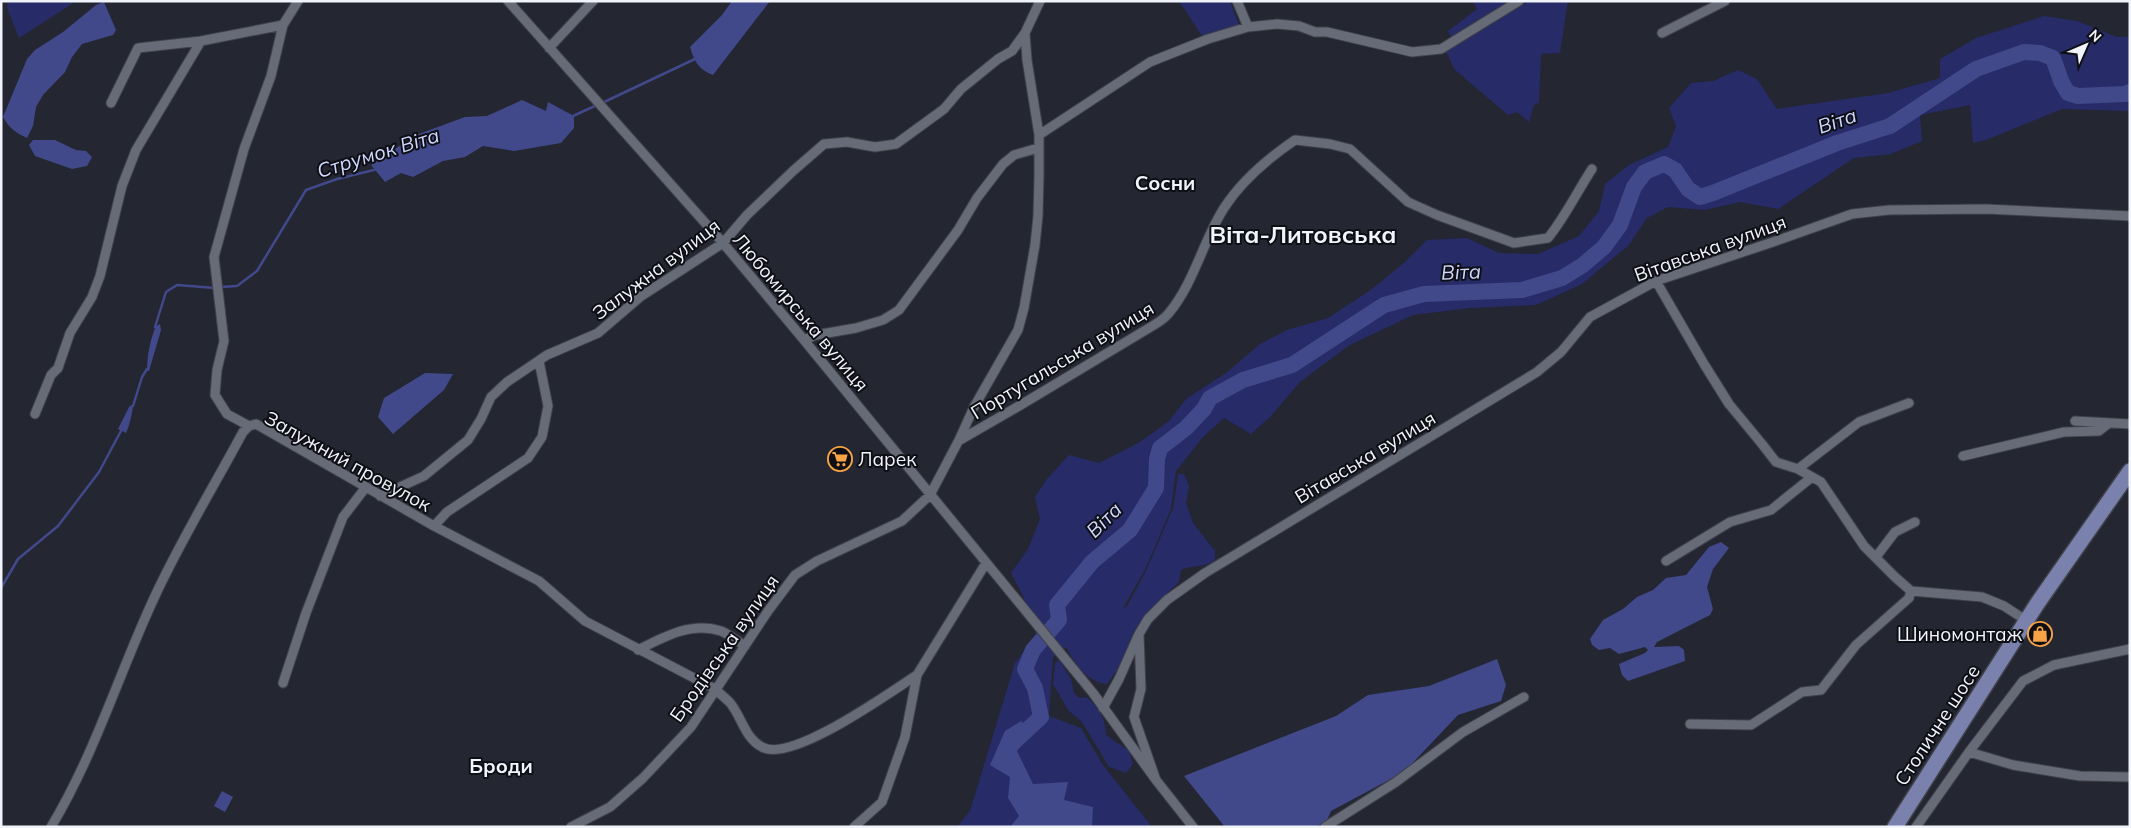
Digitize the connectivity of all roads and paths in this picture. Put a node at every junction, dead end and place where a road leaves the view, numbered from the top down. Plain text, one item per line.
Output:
1 (298, 1) edge
2 (508, 1) edge
3 (593, 1) edge
4 (1040, 1) edge
5 (1237, 1) edge
6 (1519, 1) edge
7 (1725, 1) edge
8 (283, 25) junction
9 (1248, 27) junction
10 (1025, 33) junction
11 (1662, 33) dead end
12 (201, 41) junction
13 (549, 48) junction
14 (111, 103) dead end
15 (1039, 135) junction
16 (1038, 148) junction
17 (1592, 169) dead end
18 (2130, 216) edge
19 (723, 243) junction
20 (1656, 281) junction
21 (804, 340) junction
22 (539, 361) junction
23 (1909, 403) dead end
24 (35, 414) dead end
25 (2075, 421) dead end
26 (2109, 423) junction
27 (2130, 424) edge
28 (249, 426) junction
29 (959, 440) junction
30 (1963, 456) dead end
31 (1798, 469) junction
32 (2130, 470) edge
33 (1812, 477) junction
34 (366, 487) junction
35 (930, 495) junction
36 (380, 496) junction
37 (1915, 522) dead end
38 (434, 526) junction
39 (1876, 557) junction
40 (1666, 561) dead end
41 (986, 563) junction
42 (1911, 591) junction
43 (2027, 621) junction
44 (1139, 634) junction
45 (745, 646) junction
46 (2130, 649) edge
47 (638, 650) junction
48 (917, 675) junction
49 (283, 683) dead end
50 (715, 689) junction
51 (1524, 697) dead end
52 (1103, 708) junction
53 (1690, 724) dead end
54 (1969, 752) junction
55 (2130, 777) edge
56 (1156, 780) junction
57 (51, 827) edge
58 (571, 827) edge
59 (854, 827) edge
60 (1194, 827) edge
61 (1325, 827) edge
62 (1895, 827) edge
63 (1916, 827) edge

1 - 8 street
2 - 13 street, Любомирська вулиця
3 - 13 street
4 - 10 street, Бродівська вулиця
5 - 9 street
6 - 9 street
7 - 11 street
8 - 12 street
8 - 28 street
9 - 15 street
10 - 15 street, Бродівська вулиця
10 - 19 street, Залужна вулиця
12 - 14 street
12 - 24 street
13 - 19 street, Любомирська вулиця
15 - 16 street, Бродівська вулиця
16 - 21 street
16 - 29 street, Бродівська вулиця
17 - 29 street, Португальська вулиця
18 - 20 street, Вітавська вулиця
19 - 21 street, Любомирська вулиця
19 - 22 street, Залужна вулиця
20 - 31 street
20 - 44 street, Вітавська вулиця
21 - 35 street, Любомирська вулиця
22 - 36 street, Залужна вулиця
22 - 38 street
23 - 31 street
25 - 26 street
26 - 27 street
26 - 30 street
28 - 34 street, Залужний провулок
28 - 57 street, Залужний провулок
29 - 35 street, Бродівська вулиця
31 - 33 street
32 - 43 main road, Столичне шосе
33 - 39 street
33 - 40 street
34 - 36 street, Залужний провулок
34 - 49 street
35 - 41 street, Любомирська вулиця
35 - 45 street, Бродівська вулиця
36 - 38 street, Залужний провулок
37 - 39 street
38 - 47 street, Залужний провулок
39 - 42 street
41 - 48 street
41 - 52 street, Любомирська вулиця
42 - 43 street
42 - 53 street
43 - 62 main road, Столичне шосе
44 - 52 street, Вітавська вулиця
44 - 56 street
45 - 47 street
45 - 50 street, Бродівська вулиця
46 - 54 street
47 - 50 street, Залужний провулок
48 - 50 street, Залужний провулок
48 - 59 street
50 - 58 street, Бродівська вулиця
51 - 61 street
52 - 56 street
54 - 55 street
54 - 63 street
56 - 60 street

